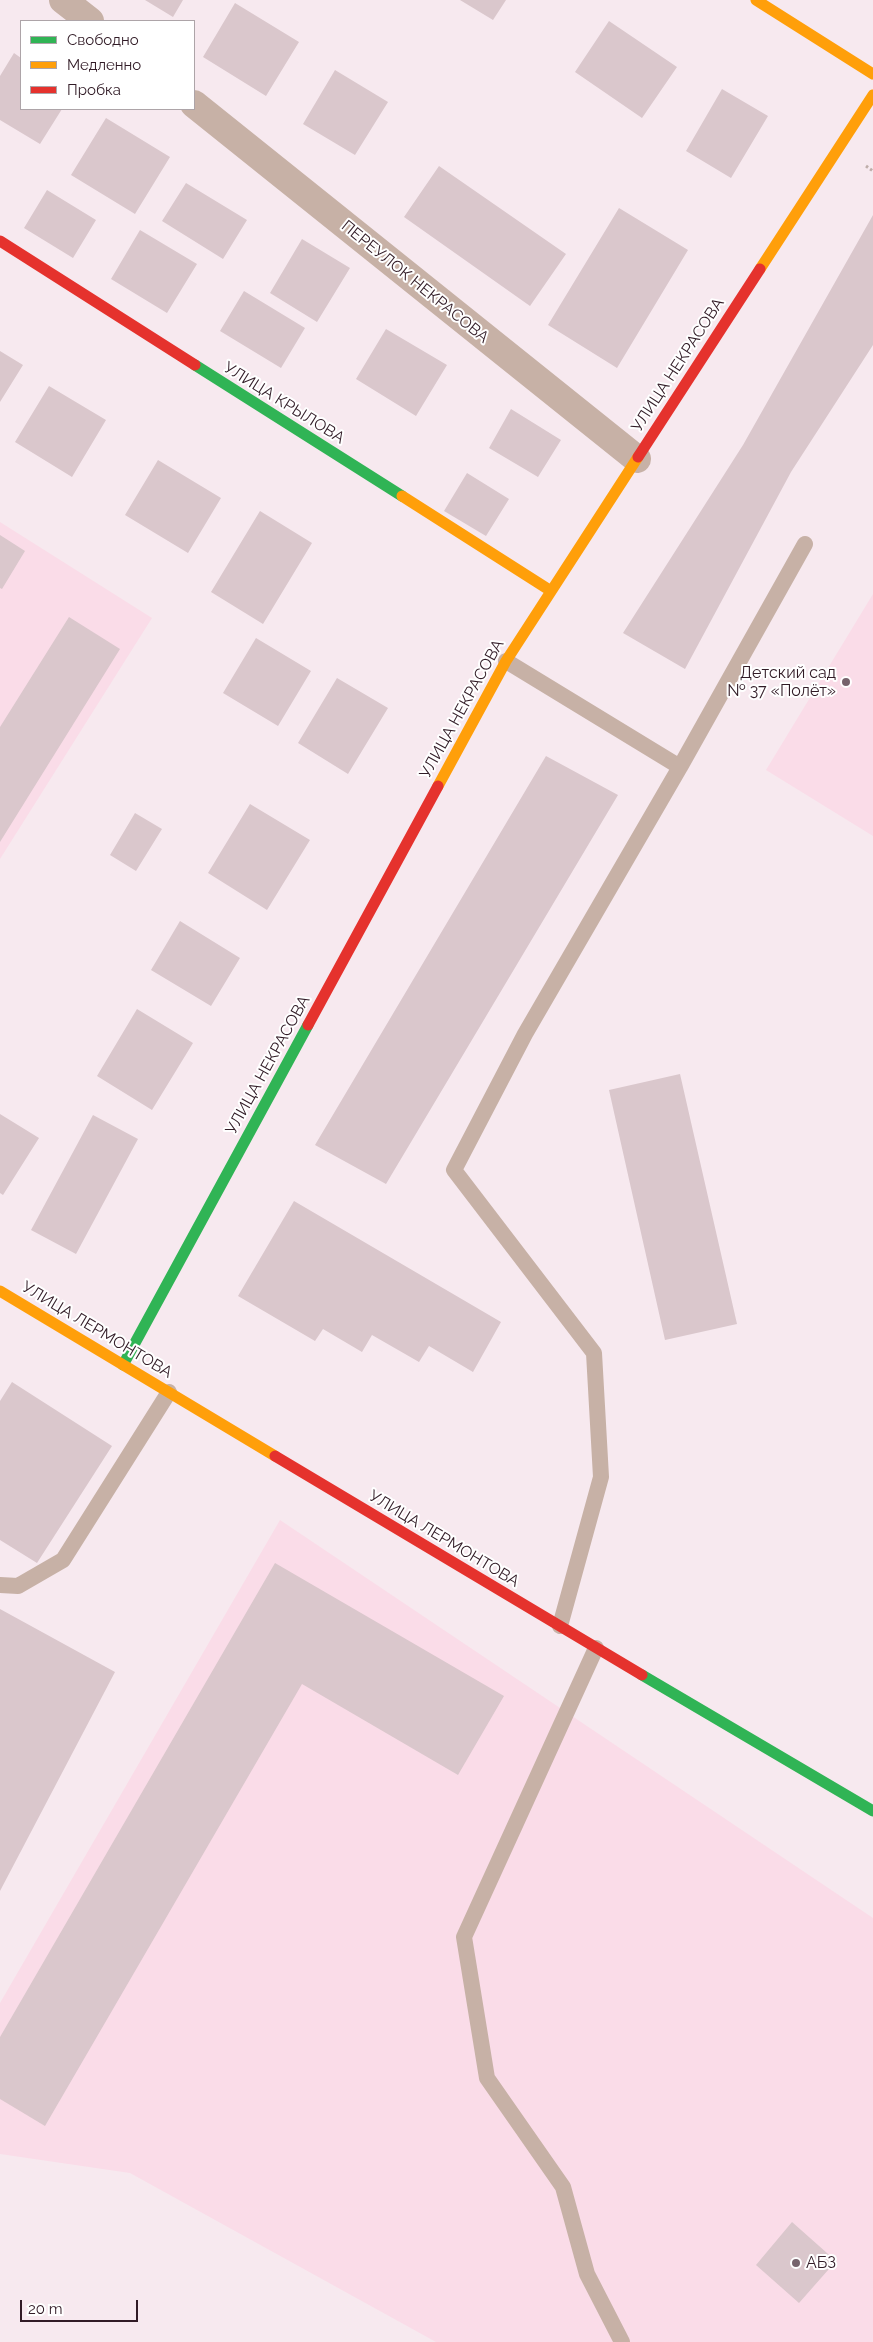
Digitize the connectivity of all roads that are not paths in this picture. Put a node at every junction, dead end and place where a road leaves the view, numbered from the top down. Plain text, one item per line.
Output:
1 (63, 0) edge
2 (756, 0) edge
3 (89, 20) edge
4 (873, 74) edge
5 (873, 95) edge
6 (195, 105) edge
7 (0, 241) edge
8 (637, 459) junction
9 (805, 544) dead end
10 (551, 591) junction
11 (506, 661) junction
12 (680, 767) junction
13 (0, 1291) edge
14 (123, 1365) junction
15 (169, 1392) junction
16 (0, 1585) edge
17 (560, 1626) junction
18 (596, 1648) junction
19 (873, 1811) edge
20 (622, 2342) edge

1 - 3 street
2 - 4 street
5 - 8 street, УЛИЦА НЕКРАСОВА
6 - 8 street, ПЕРЕУЛОК НЕКРАСОВА
7 - 10 street, УЛИЦА КРЫЛОВА
8 - 10 street, УЛИЦА НЕКРАСОВА
9 - 12 lane
10 - 11 street, УЛИЦА НЕКРАСОВА
11 - 12 lane
11 - 14 street, УЛИЦА НЕКРАСОВА
12 - 17 lane
13 - 14 street, УЛИЦА ЛЕРМОНТОВА
14 - 15 street, УЛИЦА ЛЕРМОНТОВА
15 - 16 lane
15 - 17 street, УЛИЦА ЛЕРМОНТОВА
17 - 18 street, УЛИЦА ЛЕРМОНТОВА
18 - 19 street, УЛИЦА ЛЕРМОНТОВА
18 - 20 lane

